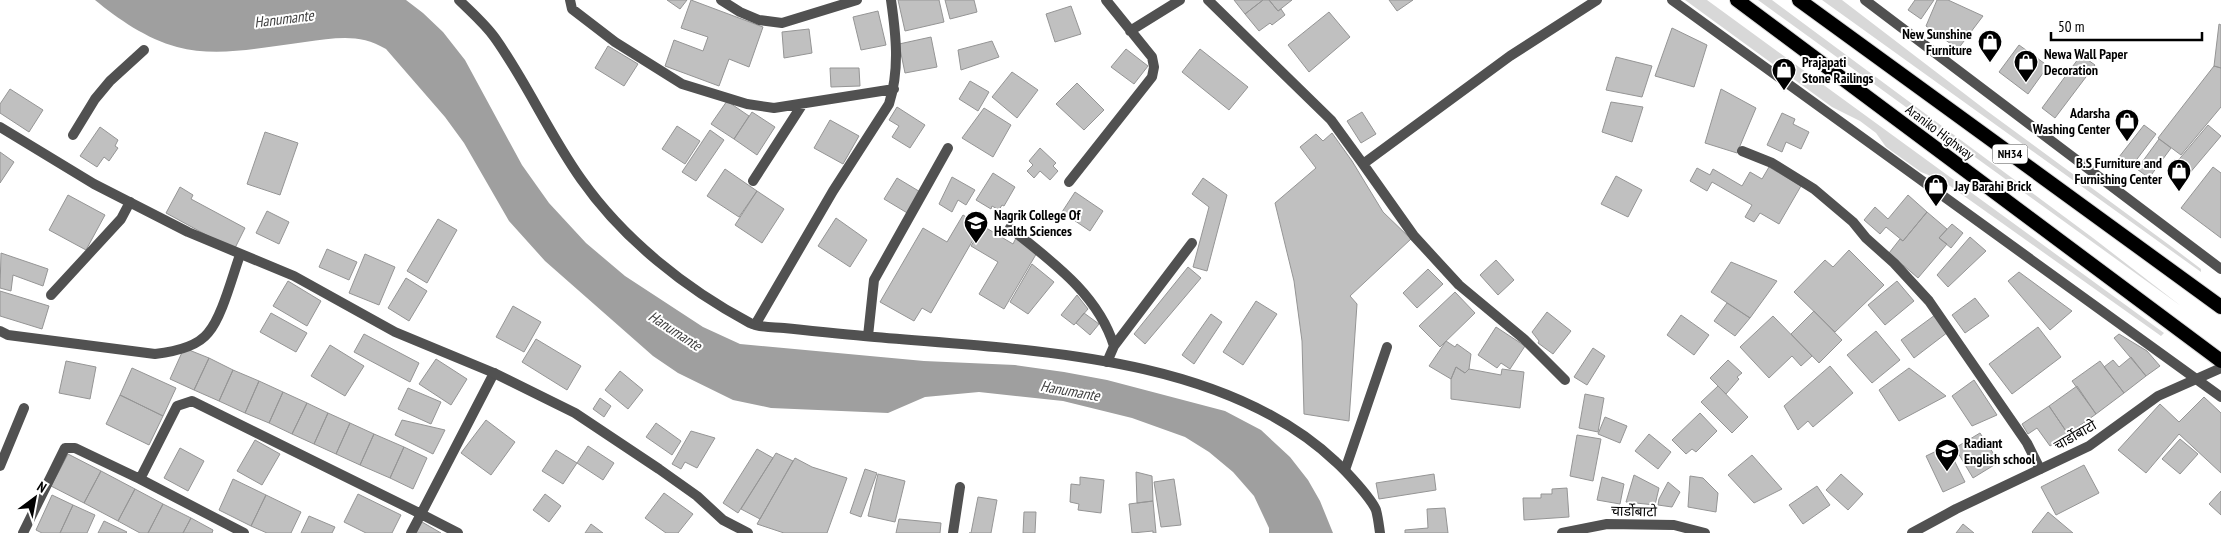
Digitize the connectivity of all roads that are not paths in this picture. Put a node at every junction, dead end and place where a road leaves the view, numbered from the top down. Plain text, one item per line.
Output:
1 (459, 0) edge
2 (570, 0) edge
3 (721, 0) edge
4 (857, 0) edge
5 (891, 0) edge
6 (1106, 0) edge
7 (1180, 0) edge
8 (1208, 0) edge
9 (1597, 0) edge
10 (1672, 0) edge
11 (1737, 0) edge
12 (1799, 0) edge
13 (1865, 0) edge
14 (1130, 31) junction
15 (144, 50) dead end
16 (894, 89) junction
17 (802, 105) junction
18 (0, 127) edge
19 (73, 135) dead end
20 (948, 148) dead end
21 (1742, 151) dead end
22 (1363, 164) junction
23 (753, 181) dead end
24 (1069, 182) dead end
25 (130, 202) junction
26 (1010, 228) dead end
27 (1192, 243) dead end
28 (240, 255) junction
29 (2221, 269) edge
30 (51, 295) dead end
31 (2221, 307) edge
32 (755, 325) junction
33 (0, 331) edge
34 (868, 336) junction
35 (1114, 346) junction
36 (1387, 347) dead end
37 (2221, 361) edge
38 (1107, 362) junction
39 (2221, 368) edge
40 (494, 373) junction
41 (2196, 378) junction
42 (1565, 380) dead end
43 (2221, 397) edge
44 (24, 408) dead end
45 (0, 466) edge
46 (1345, 470) junction
47 (2040, 470) junction
48 (140, 479) junction
49 (960, 488) dead end
50 (421, 514) junction
51 (23, 533) edge
52 (244, 533) edge
53 (411, 533) edge
54 (458, 533) edge
55 (748, 533) edge
56 (953, 533) edge
57 (1380, 533) edge
58 (1562, 533) edge
59 (1705, 533) edge
60 (1912, 533) edge

1 - 32 street
2 - 17 street
3 - 4 street
5 - 16 street
6 - 14 street
7 - 14 street
8 - 22 street
9 - 22 street
10 - 41 street
11 - 37 highway, Araniko Highway
12 - 31 highway, Araniko Highway / NH34
13 - 29 street
14 - 24 street
15 - 19 street
16 - 17 street
16 - 32 street
17 - 23 street
18 - 25 street
20 - 34 street
21 - 47 street
22 - 42 street
25 - 28 street
25 - 30 street
26 - 35 street
27 - 35 street
28 - 33 street
28 - 40 street
32 - 34 street
34 - 38 street
35 - 38 street
36 - 46 street
38 - 46 street
39 - 41 street, चार्डोबाटो
40 - 50 street
40 - 55 street
41 - 43 street
41 - 47 street, चार्डोबाटो
44 - 45 street
46 - 57 street
47 - 60 street, चार्डोबाटो
48 - 50 street
48 - 51 street
48 - 52 street
49 - 56 street
50 - 53 street
50 - 54 street
58 - 59 street, चार्डोबाटो

